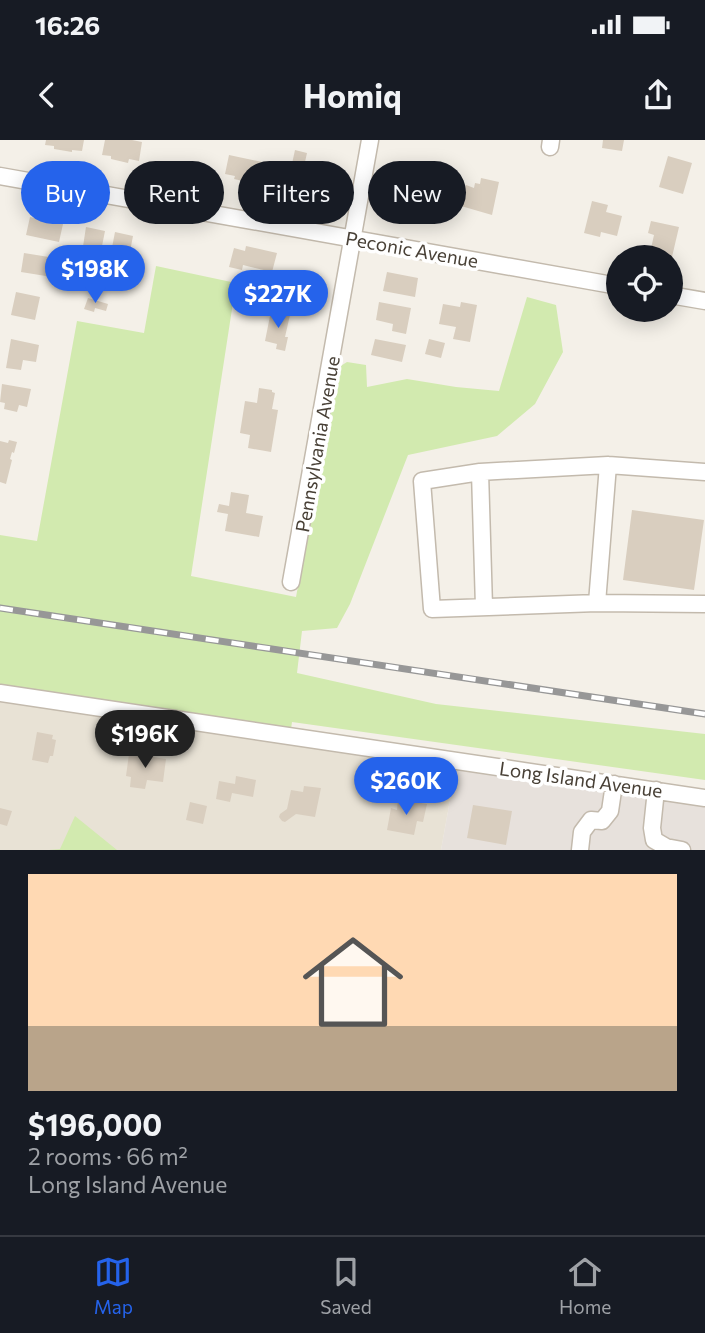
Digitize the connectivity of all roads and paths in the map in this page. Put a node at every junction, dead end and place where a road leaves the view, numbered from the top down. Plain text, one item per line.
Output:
1 (370, 140) edge
2 (0, 176) edge
3 (354, 239) junction
4 (606, 284) edge
5 (683, 297) edge
6 (705, 301) edge
7 (608, 465) junction
8 (480, 472) junction
9 (705, 472) edge
10 (292, 583) dead end
11 (597, 603) junction
12 (705, 604) edge
13 (484, 607) junction
14 (0, 693) edge
15 (614, 784) junction
16 (656, 790) junction
17 (705, 798) edge
18 (580, 850) edge
19 (682, 850) edge

1 - 3 street, Pennsylvania Avenue
2 - 3 street, Peconic Avenue
3 - 4 street, Peconic Avenue
3 - 10 street, Pennsylvania Avenue
5 - 6 street
7 - 8 street
7 - 9 street
7 - 11 street
8 - 13 street
8 - 13 street
11 - 12 street
11 - 13 street
14 - 15 street, Long Island Avenue
15 - 16 street, Long Island Avenue
15 - 18 street
16 - 17 street, Long Island Avenue
16 - 19 street

